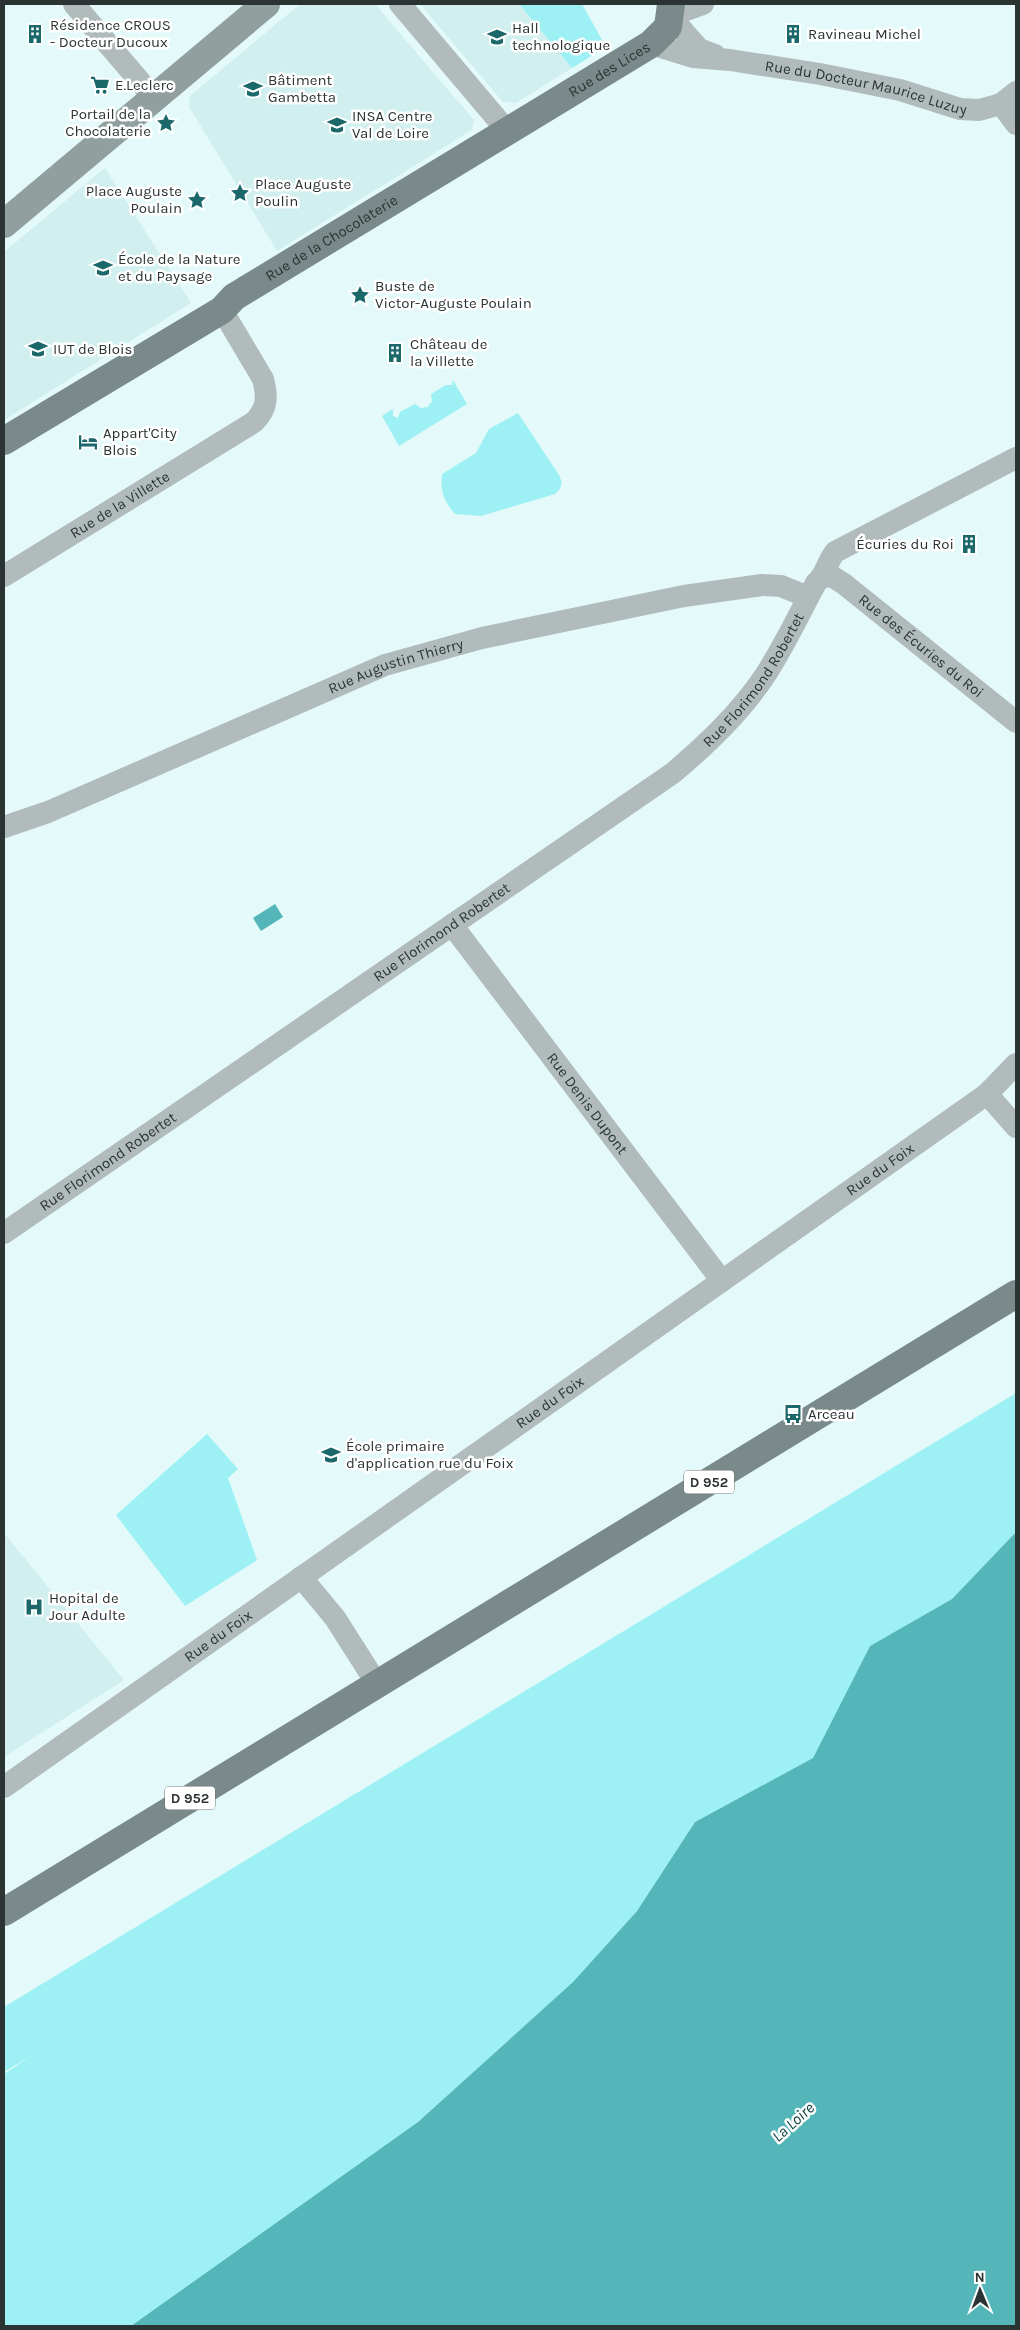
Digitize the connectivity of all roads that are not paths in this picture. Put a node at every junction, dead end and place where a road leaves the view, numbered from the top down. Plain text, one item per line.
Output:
1 (74, 4) edge
2 (266, 4) edge
3 (400, 4) edge
4 (703, 4) edge
5 (670, 10) edge
6 (651, 44) junction
7 (730, 60) junction
8 (154, 98) junction
9 (1009, 98) edge
10 (1016, 124) edge
11 (508, 132) junction
12 (4, 224) edge
13 (222, 310) junction
14 (4, 441) edge
15 (1016, 458) edge
16 (4, 576) edge
17 (824, 576) junction
18 (808, 597) junction
19 (1016, 722) edge
20 (4, 827) edge
21 (452, 925) junction
22 (1016, 1064) edge
23 (987, 1094) junction
24 (1016, 1127) edge
25 (4, 1233) edge
26 (722, 1281) junction
27 (1016, 1294) edge
28 (301, 1577) junction
29 (377, 1684) junction
30 (4, 1787) edge
31 (4, 1912) edge

1 - 8 street
2 - 8 main road
3 - 11 street
4 - 5 street
5 - 6 main road, Rue des Lices
5 - 7 street, Rue du Docteur Maurice Luzuy
6 - 7 street, Rue du Docteur Maurice Luzuy
6 - 11 main road, Rue des Lices
7 - 9 street, Rue du Docteur Maurice Luzuy
8 - 12 main road
9 - 10 street
11 - 13 main road, Rue de la Chocolaterie
13 - 14 main road, Rue de la Chocolaterie
13 - 16 street, Rue de la Villette
15 - 17 street, Rue Florimond Robertet
17 - 18 street, Rue Florimond Robertet
17 - 19 street, Rue des Écuries du Roi
18 - 20 street, Rue Augustin Thierry
18 - 21 street, Rue Florimond Robertet
21 - 25 street, Rue Florimond Robertet
21 - 26 street, Rue Denis Dupont
22 - 23 street, Rue du Foix
23 - 24 street
23 - 26 street, Rue du Foix
26 - 28 street, Rue du Foix
27 - 29 main road, D 952
28 - 29 street
28 - 30 street, Rue du Foix
29 - 31 main road, D 952

